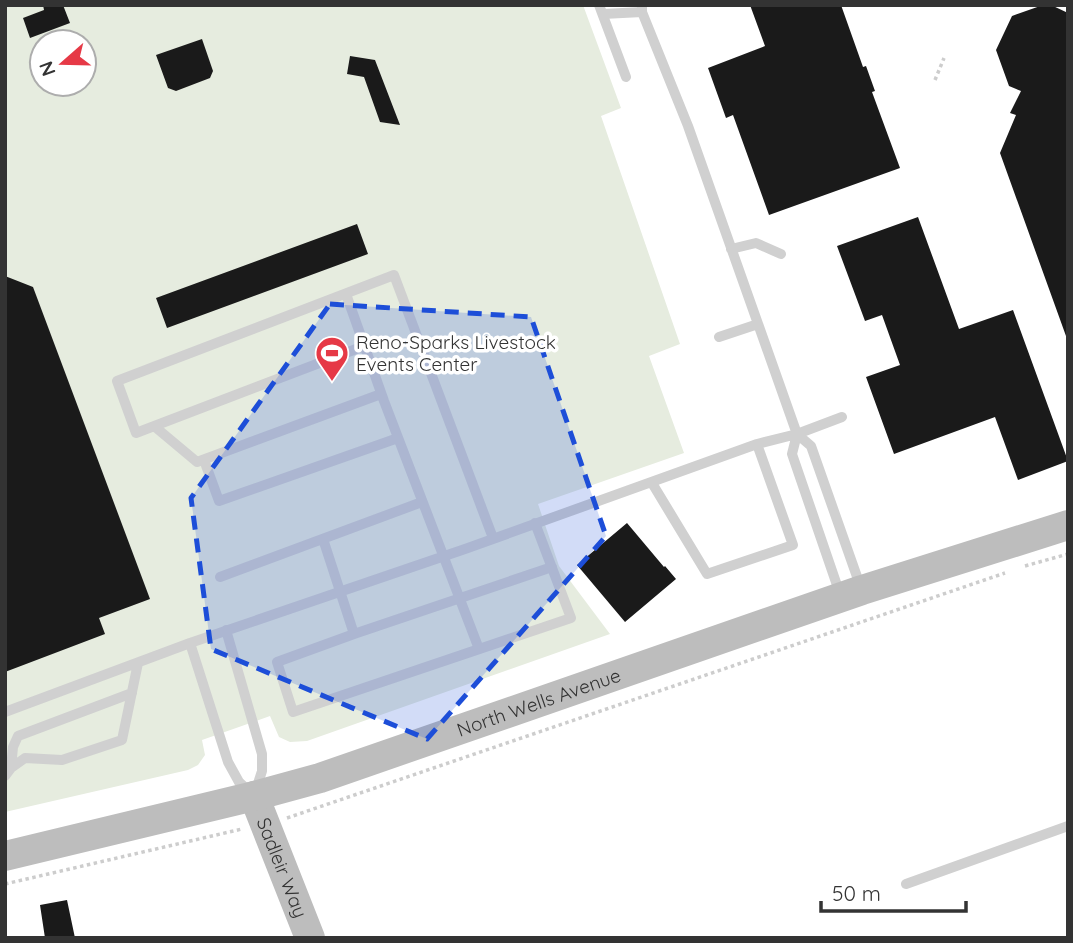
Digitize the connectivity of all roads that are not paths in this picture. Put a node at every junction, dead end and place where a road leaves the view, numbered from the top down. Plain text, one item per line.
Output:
1 (642, 8) edge
2 (601, 10) edge
3 (626, 78) dead end
4 (731, 249) junction
5 (781, 254) dead end
6 (346, 294) junction
7 (758, 324) junction
8 (719, 337) dead end
9 (364, 346) junction
10 (382, 394) junction
11 (842, 417) dead end
12 (154, 426) junction
13 (797, 434) junction
14 (398, 438) junction
15 (757, 444) junction
16 (204, 460) junction
17 (652, 483) junction
18 (422, 502) junction
19 (535, 523) junction
20 (1068, 526) edge
21 (493, 538) junction
22 (323, 539) junction
23 (443, 556) junction
24 (552, 567) junction
25 (220, 577) dead end
26 (340, 592) junction
27 (852, 594) junction
28 (459, 598) junction
29 (226, 630) junction
30 (354, 634) junction
31 (190, 643) junction
32 (479, 649) junction
33 (138, 663) junction
34 (132, 693) junction
35 (5, 712) edge
36 (8, 772) edge
37 (254, 796) junction
38 (1068, 826) edge
39 (5, 856) edge
40 (906, 884) dead end
41 (310, 938) edge

1 - 2 lane
1 - 4 lane
2 - 3 lane
4 - 5 lane
4 - 7 lane
6 - 9 lane
6 - 12 lane
6 - 21 lane
7 - 8 lane
7 - 13 lane
9 - 10 lane
9 - 12 lane
10 - 14 lane
10 - 16 lane
11 - 13 lane
12 - 16 lane
13 - 15 lane
13 - 27 lane
13 - 27 lane
14 - 16 lane
14 - 18 lane
15 - 17 lane
15 - 17 lane
17 - 19 lane
18 - 22 lane
18 - 23 lane
19 - 21 lane
19 - 24 lane
20 - 27 main road, North Wells Avenue
21 - 23 lane
22 - 25 lane
22 - 26 lane
23 - 26 lane
23 - 28 lane
24 - 28 lane
24 - 32 lane
26 - 29 lane
26 - 30 lane
27 - 37 main road, North Wells Avenue
28 - 30 lane
28 - 32 lane
29 - 31 lane
29 - 37 lane
30 - 32 lane
31 - 33 lane
31 - 37 lane
33 - 34 lane
33 - 35 lane
34 - 36 lane
34 - 36 lane
37 - 39 main road, North Wells Avenue
37 - 41 main road, Sadleir Way
38 - 40 lane

